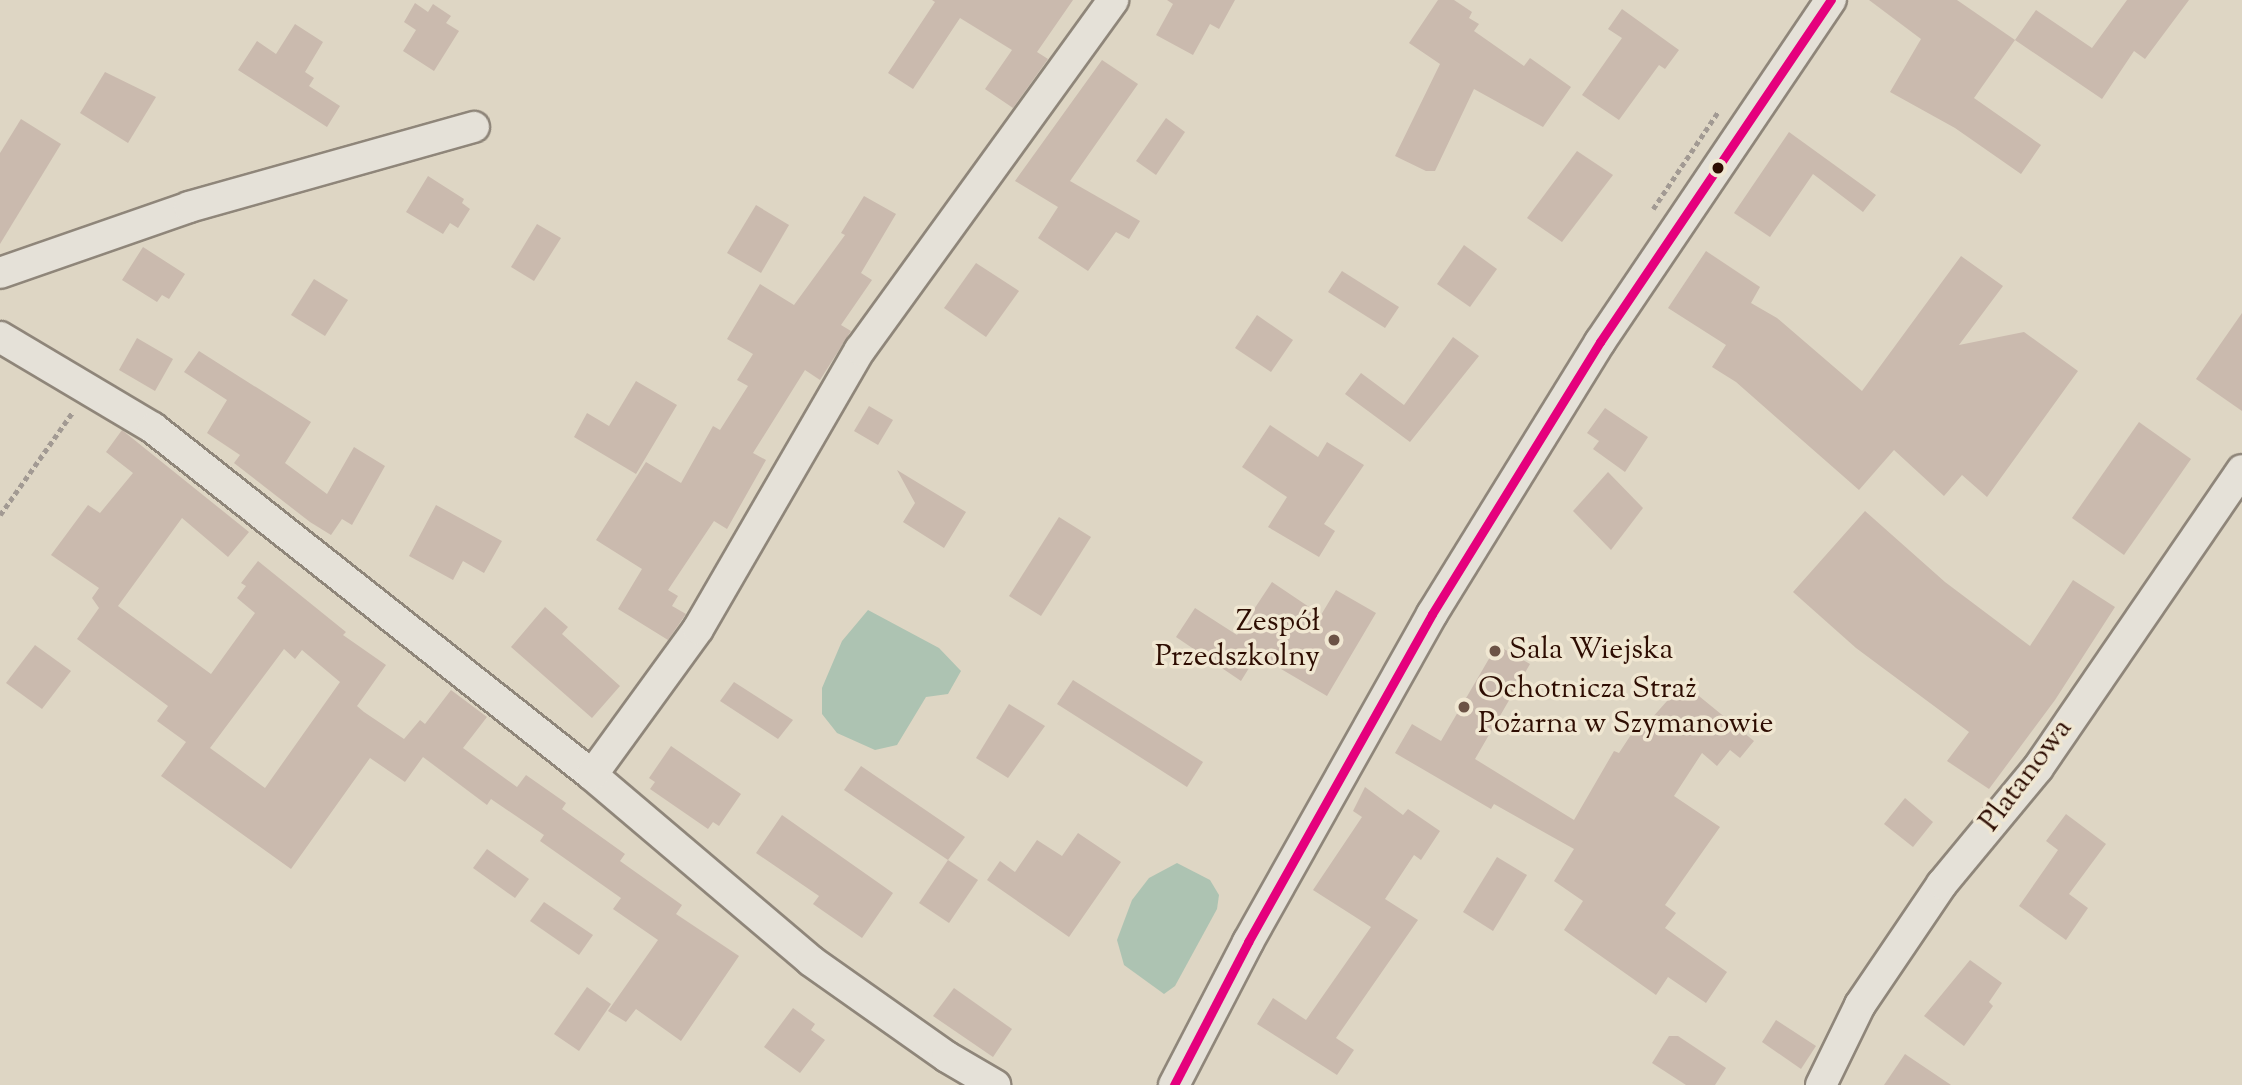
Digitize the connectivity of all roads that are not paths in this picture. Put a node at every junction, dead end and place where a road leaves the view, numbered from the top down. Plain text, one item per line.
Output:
1 (1114, 0) edge
2 (1831, 0) edge
3 (474, 127) dead end
4 (0, 273) edge
5 (0, 337) edge
6 (2242, 470) edge
7 (592, 775) junction
8 (995, 1085) edge
9 (1174, 1085) edge
10 (1821, 1085) edge

1 - 7 street
2 - 9 street
3 - 4 street
5 - 7 street
6 - 10 street, Platanowa
7 - 8 street

